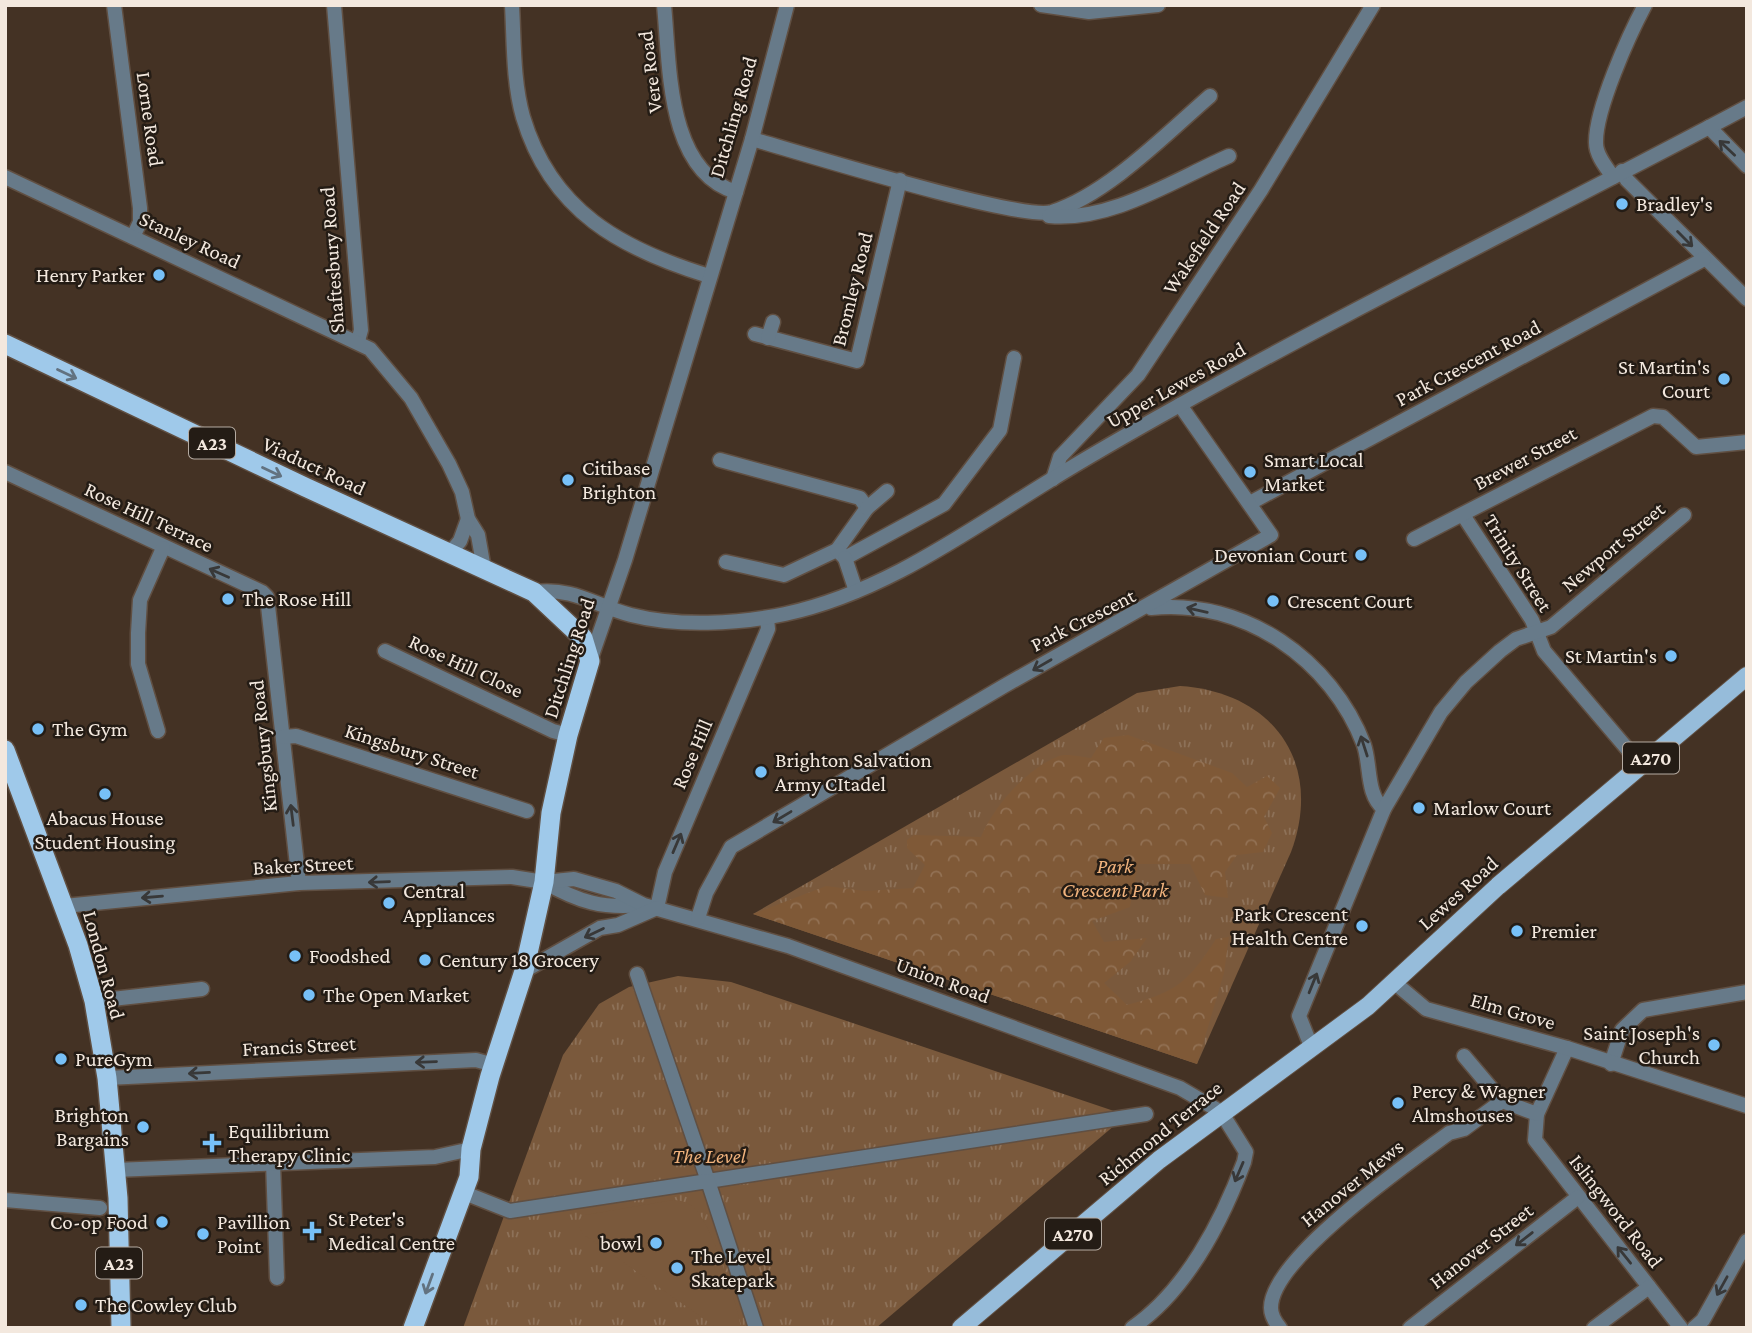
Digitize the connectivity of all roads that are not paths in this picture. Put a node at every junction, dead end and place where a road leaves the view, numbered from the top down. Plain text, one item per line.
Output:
1 (114, 5) edge
2 (334, 5) edge
3 (512, 5) edge
4 (664, 5) edge
5 (787, 5) edge
6 (1041, 5) edge
7 (1158, 5) edge
8 (1373, 5) edge
9 (1645, 5) edge
10 (1210, 96) dead end
11 (1747, 107) edge
12 (1709, 127) junction
13 (752, 139) junction
14 (1229, 156) dead end
15 (1747, 166) edge
16 (1617, 174) junction
17 (5, 177) edge
18 (900, 180) junction
19 (736, 192) junction
20 (1041, 214) junction
21 (133, 237) junction
22 (1704, 259) junction
23 (709, 276) junction
24 (1747, 299) edge
25 (773, 322) dead end
26 (358, 341) junction
27 (5, 344) edge
28 (1014, 358) dead end
29 (1180, 405) junction
30 (1747, 442) edge
31 (720, 460) dead end
32 (5, 472) edge
33 (1053, 478) junction
34 (887, 491) dead end
35 (1250, 503) junction
36 (867, 508) junction
37 (1463, 515) junction
38 (1684, 515) dead end
39 (468, 519) junction
40 (1414, 539) dead end
41 (163, 548) junction
42 (450, 554) junction
43 (841, 554) junction
44 (726, 562) dead end
45 (484, 569) junction
46 (856, 591) junction
47 (534, 592) junction
48 (269, 604) joint
49 (1145, 608) junction
50 (609, 610) junction
51 (767, 618) junction
52 (1536, 635) junction
53 (385, 651) dead end
54 (590, 661) junction
55 (1747, 676) edge
56 (158, 732) dead end
57 (568, 735) junction
58 (283, 737) junction
59 (5, 750) edge
60 (1641, 765) junction
61 (1384, 809) junction
62 (527, 811) dead end
63 (544, 882) junction
64 (299, 883) junction
65 (64, 906) junction
66 (651, 907) junction
67 (698, 918) junction
68 (524, 971) junction
69 (637, 974) dead end
70 (1395, 983) junction
71 (202, 989) dead end
72 (1747, 992) edge
73 (94, 1000) junction
74 (1311, 1046) junction
75 (1567, 1048) junction
76 (1464, 1056) dead end
77 (1611, 1064) junction
78 (494, 1065) junction
79 (107, 1078) junction
80 (1502, 1101) junction
81 (1747, 1106) edge
82 (1220, 1112) junction
83 (1146, 1114) dead end
84 (1537, 1114) junction
85 (471, 1149) junction
86 (273, 1163) junction
87 (115, 1170) junction
88 (708, 1181) junction
89 (462, 1192) junction
90 (1578, 1197) junction
91 (5, 1200) edge
92 (100, 1208) dead end
93 (1747, 1241) edge
94 (277, 1278) dead end
95 (1649, 1286) junction
96 (121, 1328) edge
97 (413, 1328) edge
98 (756, 1328) edge
99 (961, 1328) edge
100 (1132, 1328) edge
101 (1280, 1328) edge
102 (1410, 1328) edge
103 (1594, 1328) edge
104 (1681, 1328) edge
105 (1694, 1328) edge

1 - 21 street, Lorne Road
2 - 26 street, Shaftesbury Road
3 - 23 street
4 - 19 street, Vere Road
5 - 13 street, Ditchling Road
6 - 7 street
8 - 33 street, Wakefield Road
9 - 16 street
10 - 20 street
11 - 12 street, Upper Lewes Road
15 -> 12 street
12 - 16 street, Upper Lewes Road
13 - 18 street
13 - 19 street, Ditchling Road
14 - 20 street
16 -> 22 street
16 - 29 street, Upper Lewes Road
17 - 21 street, Stanley Road
18 - 20 street
18 - 25 street, Bromley Road
19 - 23 street, Ditchling Road
21 - 26 street, Stanley Road
22 - 24 street
22 - 35 street, Park Crescent Road
23 - 50 street, Ditchling Road
26 - 39 street, Shaftesbury Road
27 -> 42 highway, Viaduct Road / A23
28 - 43 street
29 - 33 street, Upper Lewes Road
29 - 35 street
30 - 37 street, Brewer Street
31 - 36 street
32 - 41 street, Rose Hill Terrace
33 - 46 street, Upper Lewes Road
34 - 36 street
35 - 49 street
36 - 43 street
37 - 40 street, Brewer Street
37 - 52 street, Trinity Street
38 - 52 street, Newport Street
39 - 42 street
39 - 45 street, Shaftesbury Road
48 -> 41 street, Rose Hill Terrace
41 - 56 street
42 - 45 highway, Viaduct Road / A23
43 - 44 street
43 - 46 street
45 - 47 highway, Viaduct Road / A23
46 - 51 street, Upper Lewes Road
47 - 50 street, Viaduct Road
47 - 54 highway, A23
48 - 58 street, Kingsbury Road
61 -> 49 street, Park Crescent
49 -> 67 street, Park Crescent
50 - 51 street, Upper Lewes Road
50 - 54 street, Ditchling Road
66 -> 51 street, Rose Hill
52 - 60 street, Trinity Street
52 - 61 street, Newport Street
53 - 57 street, Rose Hill Close
54 - 57 highway, Ditchling Road
55 - 60 main road, A270
57 - 63 highway, Ditchling Road
58 - 62 street, Kingsbury Street
64 -> 58 street, Kingsbury Road
59 - 65 highway, London Road / A23
60 - 70 main road, Lewes Road / A270
74 -> 61 street
63 -> 64 street, Baker Street
63 - 66 street, Union Road
63 - 68 highway, Ditchling Road
64 -> 65 street, Baker Street
65 - 73 highway, London Road / A23
66 - 67 street, Union Road
66 -> 68 street
67 - 82 street, Union Road
68 - 78 highway, Ditchling Road
69 - 88 street
70 - 74 main road, Richmond Terrace / A270
70 - 75 street, Elm Grove
71 - 73 street
72 - 77 street
73 - 79 highway, London Road / A23
74 - 82 main road, Richmond Terrace / A270
75 - 77 street, Elm Grove
75 - 84 street
76 - 80 street
77 - 81 street, Elm Grove
78 -> 79 street, Francis Street
78 - 85 highway, Ditchling Road
79 - 87 highway, London Road / A23
80 - 84 street
80 - 101 street, Hanover Mews
82 - 99 main road, Richmond Terrace / A270
82 -> 100 street
83 - 88 street
84 - 90 street, Islingword Road
85 - 86 street
85 - 89 highway, Ditchling Road
86 - 87 street
86 - 94 street
87 - 96 highway, London Road / A23
88 - 89 street
88 - 98 street
89 -> 97 highway, Ditchling Road
95 -> 90 street, Islingword Road
90 -> 102 street, Hanover Street
91 - 92 street
93 -> 105 street
95 - 103 street
95 - 104 street, Islingword Road

